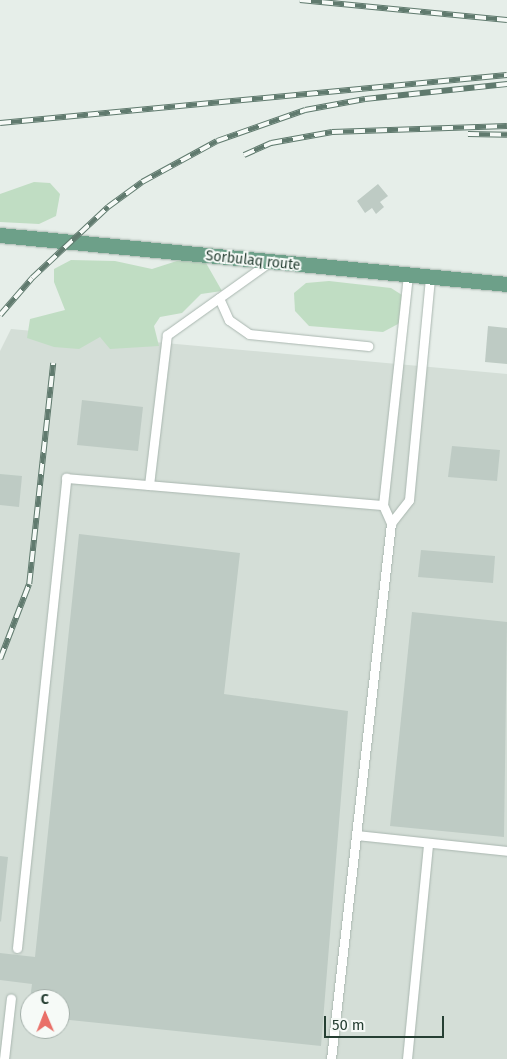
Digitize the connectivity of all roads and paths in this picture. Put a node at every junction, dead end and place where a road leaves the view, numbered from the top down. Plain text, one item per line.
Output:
1 (0, 234) edge
2 (268, 263) junction
3 (408, 274) junction
4 (430, 276) junction
5 (507, 284) edge
6 (219, 298) junction
7 (368, 346) dead end
8 (149, 485) junction
9 (383, 505) junction
10 (391, 523) junction
11 (356, 835) junction
12 (428, 843) junction
13 (507, 851) edge
14 (17, 948) dead end
15 (11, 998) dead end
16 (4, 1059) edge
17 (331, 1059) edge
18 (407, 1059) edge

1 - 2 main road, Sorbulaq route
2 - 3 main road, Sorbulaq route
2 - 6 lane
3 - 4 main road, Sorbulaq route
3 - 9 lane
4 - 5 main road, Sorbulaq route
4 - 10 lane
6 - 7 lane
6 - 8 lane
8 - 9 lane
8 - 14 lane
9 - 10 lane
10 - 11 lane
11 - 12 lane
11 - 17 lane
12 - 13 lane
12 - 18 lane
15 - 16 lane

